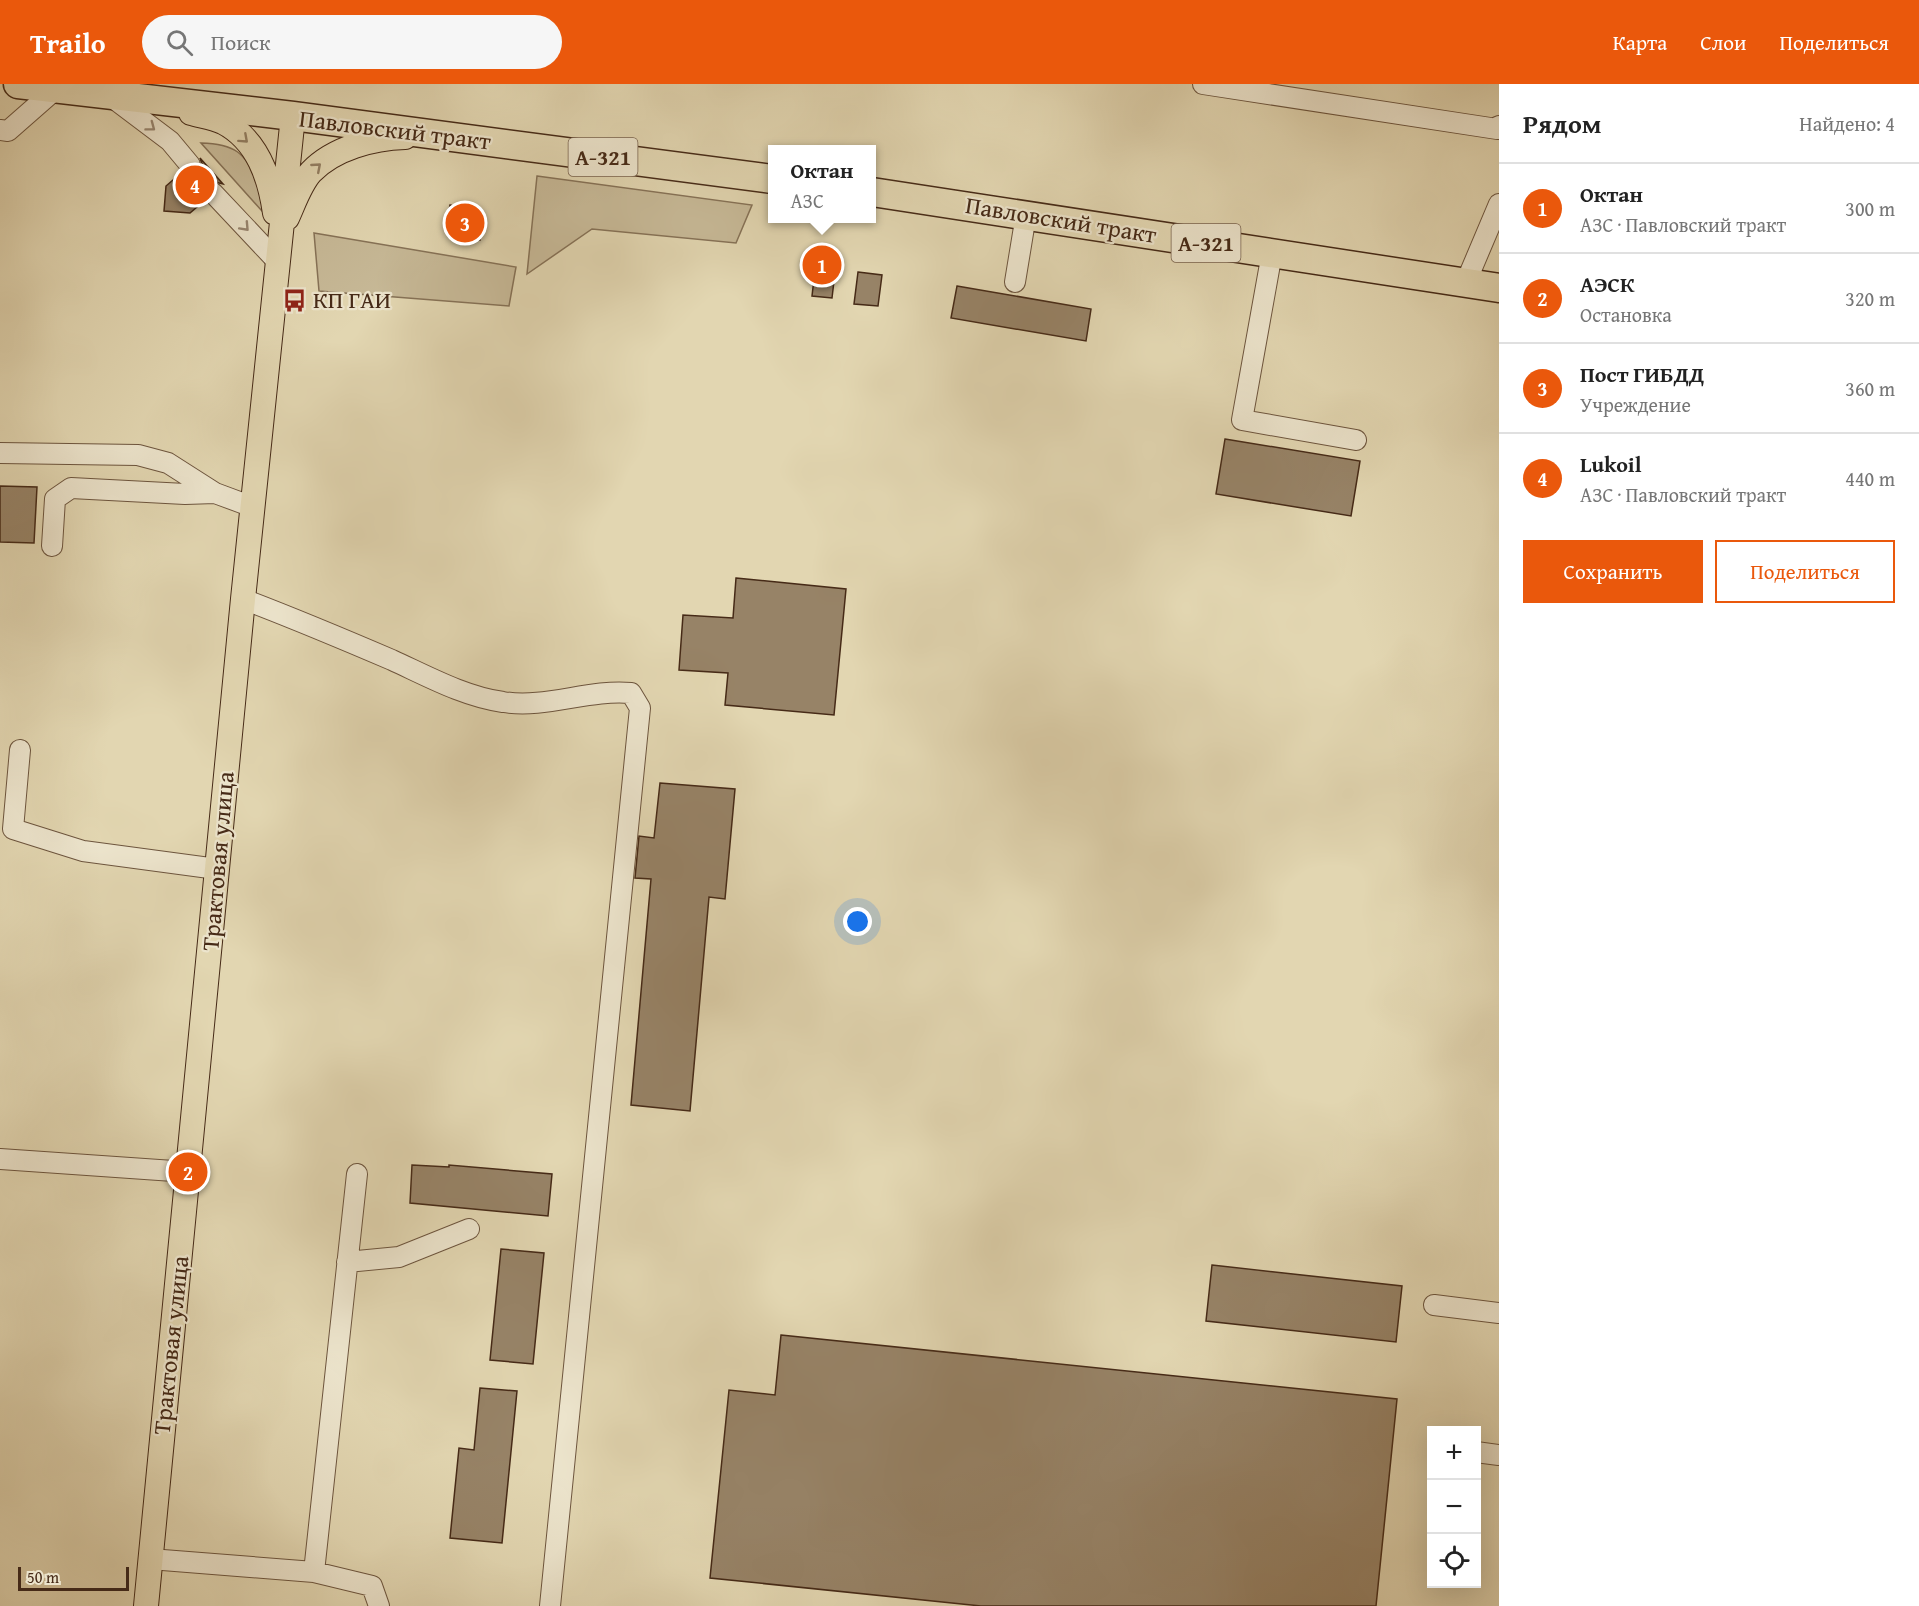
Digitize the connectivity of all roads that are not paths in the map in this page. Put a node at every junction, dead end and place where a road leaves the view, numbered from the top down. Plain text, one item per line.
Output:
1 (18, 84) edge
2 (1203, 84) edge
3 (57, 88) junction
4 (120, 95) junction
5 (293, 116) junction
6 (1499, 126) edge
7 (0, 130) edge
8 (445, 136) junction
9 (190, 165) tunnel mouth
10 (768, 178) edge
11 (213, 193) tunnel mouth
12 (876, 193) edge
13 (1497, 214) edge
14 (1026, 215) junction
15 (279, 236) junction
16 (1272, 252) junction
17 (277, 261) junction
18 (1015, 282) dead end
19 (1466, 282) junction
20 (1499, 288) edge
21 (1356, 440) dead end
22 (0, 453) edge
23 (215, 493) junction
24 (253, 507) junction
25 (52, 546) dead end
26 (243, 599) junction
27 (20, 750) dead end
28 (217, 869) junction
29 (0, 1159) edge
30 (188, 1172) junction
31 (357, 1174) dead end
32 (469, 1229) dead end
33 (347, 1262) junction
34 (1434, 1305) dead end
35 (1499, 1313) edge
36 (1481, 1453) edge
37 (1499, 1455) edge
38 (150, 1559) junction
39 (314, 1572) junction
40 (146, 1606) edge
41 (378, 1606) edge
42 (550, 1606) edge

1 - 3 highway, Павловский тракт / А-321
2 - 6 street
3 - 4 highway, Павловский тракт / А-321
3 - 7 street
4 - 5 highway, Павловский тракт / А-321
4 -> 9 street
4 -> 15 main road
5 - 8 highway, Павловский тракт / А-321
5 - 15 main road, Трактовая улица
8 - 10 highway, Павловский тракт / А-321
15 -> 8 main road
11 -> 17 street
12 - 14 highway, Павловский тракт / А-321
13 - 19 street
14 - 16 highway, Павловский тракт / А-321
14 - 18 street
15 - 17 main road, Трактовая улица
16 - 19 highway, Павловский тракт / А-321
16 - 21 street
17 - 24 main road, Трактовая улица
19 - 20 highway, Павловский тракт / А-321
22 - 23 street
23 - 24 street
23 - 25 street
24 - 26 main road, Трактовая улица
26 - 28 main road, Трактовая улица
26 - 42 street
27 - 28 street
28 - 30 main road, Трактовая улица
29 - 30 street
30 - 38 main road, Трактовая улица
31 - 33 street
32 - 33 street
33 - 39 street
34 - 35 street
36 - 37 street
38 - 39 street
38 - 40 main road, Трактовая улица
39 - 41 street

